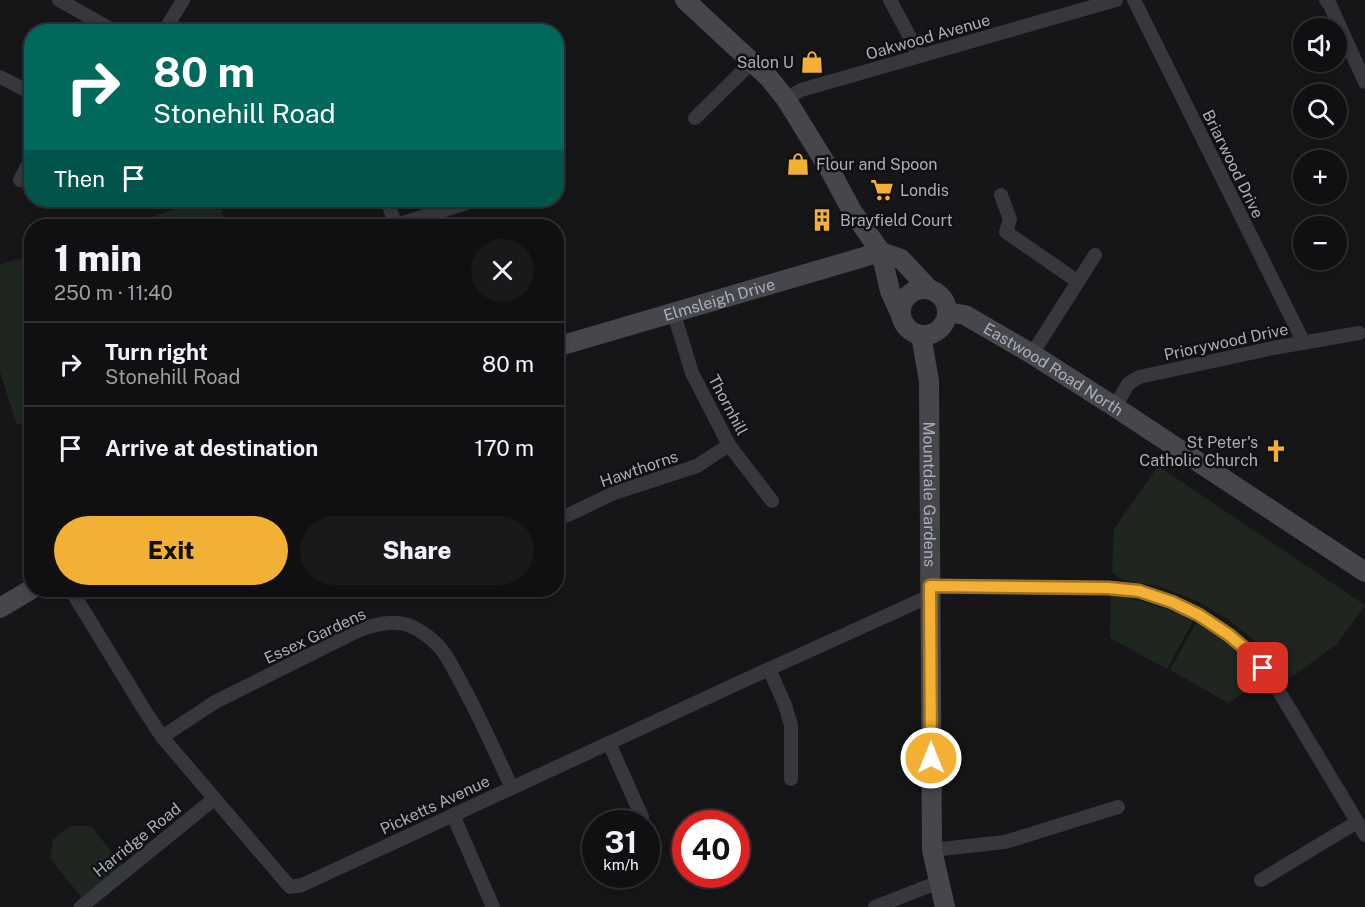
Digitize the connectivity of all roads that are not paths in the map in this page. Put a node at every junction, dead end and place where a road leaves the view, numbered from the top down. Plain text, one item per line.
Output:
1 (59, 0) edge
2 (183, 0) edge
3 (685, 0) edge
4 (890, 0) edge
5 (1116, 0) edge
6 (1134, 0) edge
7 (1326, 0) edge
8 (94, 24) edge
9 (169, 24) edge
10 (920, 56) junction
11 (752, 62) junction
12 (0, 77) edge
13 (1365, 82) edge
14 (24, 89) edge
15 (786, 99) junction
16 (695, 118) dead end
17 (24, 172) edge
18 (20, 180) dead end
19 (1001, 195) dead end
20 (454, 207) edge
21 (418, 219) edge
22 (881, 252) junction
23 (1095, 255) dead end
24 (1077, 281) junction
25 (930, 290) junction
26 (947, 312) junction
27 (674, 314) junction
28 (901, 315) junction
29 (1359, 333) dead end
30 (921, 335) junction
31 (1304, 343) junction
32 (564, 346) edge
33 (1032, 354) junction
34 (1115, 407) junction
35 (729, 445) junction
36 (772, 501) dead end
37 (564, 516) edge
38 (1365, 572) edge
39 (930, 591) junction
40 (24, 592) edge
41 (75, 597) edge
42 (2, 602) edge
43 (769, 669) junction
44 (162, 737) junction
45 (609, 743) junction
46 (791, 779) dead end
47 (512, 788) junction
48 (214, 799) junction
49 (1118, 807) dead end
50 (639, 810) edge
51 (453, 815) junction
52 (1357, 822) junction
53 (1365, 835) edge
54 (932, 850) junction
55 (1261, 880) dead end
56 (939, 882) junction
57 (81, 907) edge
58 (492, 907) edge
59 (875, 907) edge
60 (945, 907) edge

1 - 8 street
2 - 9 street
3 - 11 street
4 - 10 street
5 - 10 street, Oakwood Avenue
6 - 31 street, Briarwood Drive
7 - 13 street
10 - 15 street, Oakwood Avenue
11 - 15 street
11 - 16 street
12 - 14 street
15 - 22 street
17 - 18 street
19 - 24 street
20 - 21 street
22 - 25 street
22 - 27 street, Elmsleigh Drive
22 - 28 street
23 - 24 street
24 - 33 street
25 - 26 street
25 - 28 street
26 - 30 street
26 - 33 street, Eastwood Road North
27 - 32 street, Elmsleigh Drive
27 - 35 street, Thornhill
28 - 30 street
29 - 31 street, Priorywood Drive
30 - 39 street, Mountdale Gardens
31 - 34 street, Priorywood Drive
33 - 34 street, Eastwood Road North
34 - 38 street, Eastwood Road North
35 - 36 street, Thornhill
35 - 37 street, Hawthorns
39 - 43 street, Picketts Avenue
39 - 52 street
39 - 54 street, Mountdale Gardens
40 - 42 street
41 - 44 street, Picketts Avenue
43 - 45 street, Picketts Avenue
43 - 46 street
44 - 47 street, Essex Gardens
44 - 48 street, Picketts Avenue
45 - 47 street, Picketts Avenue
45 - 50 street
47 - 51 street, Picketts Avenue
48 - 51 street, Picketts Avenue
48 - 57 street, Harridge Road
49 - 54 street
51 - 58 street
52 - 53 street
52 - 55 street
54 - 56 street, Mountdale Gardens
56 - 59 street
56 - 60 street, Mountdale Gardens

